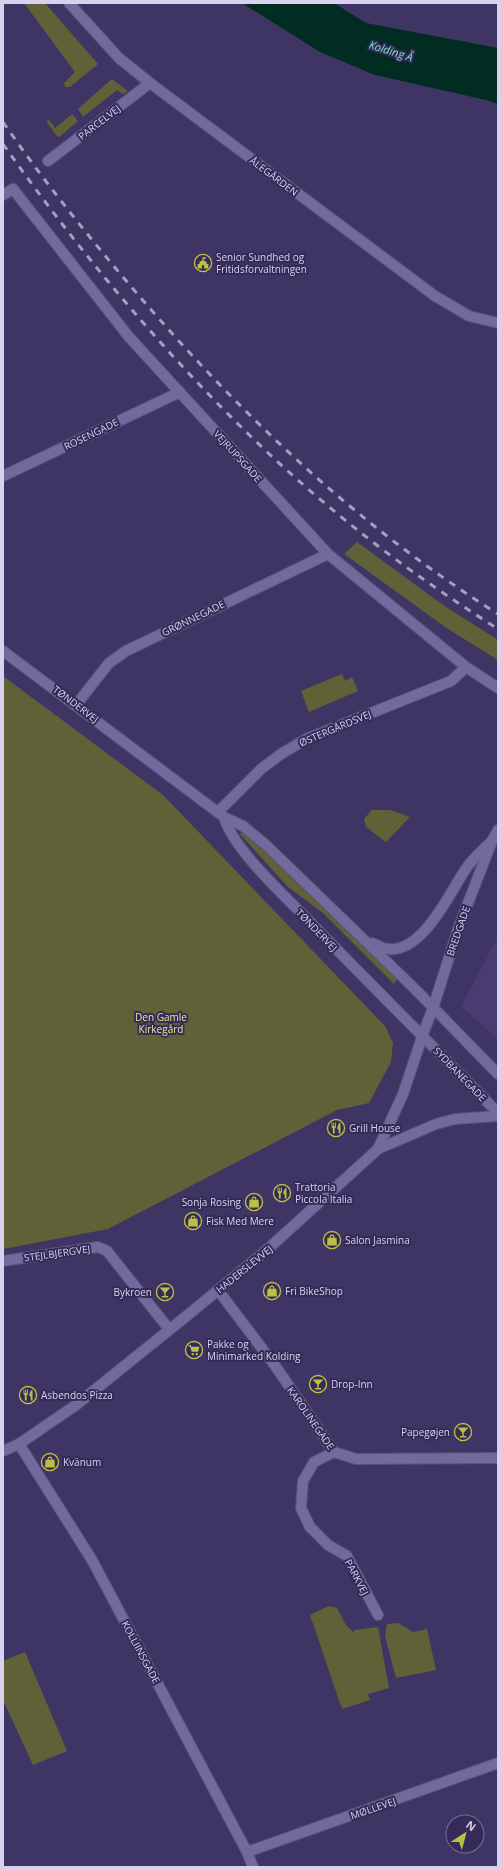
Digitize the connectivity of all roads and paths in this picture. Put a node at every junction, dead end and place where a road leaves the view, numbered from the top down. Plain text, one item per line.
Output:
1 (69, 3) edge
2 (150, 83) junction
3 (48, 161) dead end
4 (3, 195) edge
5 (498, 323) edge
6 (180, 392) junction
7 (3, 476) edge
8 (328, 554) junction
9 (3, 651) edge
10 (466, 667) junction
11 (498, 688) edge
12 (76, 704) junction
13 (221, 814) junction
14 (498, 830) edge
15 (492, 841) junction
16 (365, 940) junction
17 (433, 1008) junction
18 (422, 1034) junction
19 (498, 1074) edge
20 (498, 1114) edge
21 (378, 1149) junction
22 (3, 1261) edge
23 (218, 1290) junction
24 (169, 1329) junction
25 (19, 1444) junction
26 (3, 1451) edge
27 (334, 1452) junction
28 (498, 1458) edge
29 (378, 1615) dead end
30 (498, 1764) edge
31 (247, 1852) junction
32 (253, 1867) edge

1 - 2 street, ÅLEGÅRDEN
2 - 3 street, PARCELVEJ
2 - 5 street, ÅLEGÅRDEN
4 - 6 street, VEJRUPSGADE
6 - 7 street, ROSENGADE
6 - 8 street, VEJRUPSGADE
8 - 10 street, VEJRUPSGADE
8 - 12 street, GRØNNEGADE
9 - 12 street, TØNDERVEJ
10 - 11 street, VEJRUPSGADE
10 - 13 street, ØSTERGÅRDSVEJ
12 - 13 street, TØNDERVEJ
13 - 16 street, TØNDERVEJ
13 - 18 street, TØNDERVEJ
14 - 15 street, BREDGADE
15 - 16 street
15 - 17 street, BREDGADE
16 - 17 street, TØNDERVEJ
17 - 18 street, BREDGADE
17 - 19 street
18 - 20 street, SYDBANEGADE
18 - 21 street, HADERSLEVVEJ
20 - 21 street
21 - 23 street, HADERSLEVVEJ
22 - 24 street, STEJLBJERGVEJ
23 - 24 street, HADERSLEVVEJ
23 - 27 street, KAROLINEGADE
24 - 25 street, HADERSLEVVEJ
25 - 26 street, HADERSLEVVEJ
25 - 31 street, KOLLIINSGADE
27 - 28 street, KAROLINEGADE
27 - 29 street, PARKVEJ
30 - 31 street, MØLLEVEJ
31 - 32 street, KOLLIINSGADE

